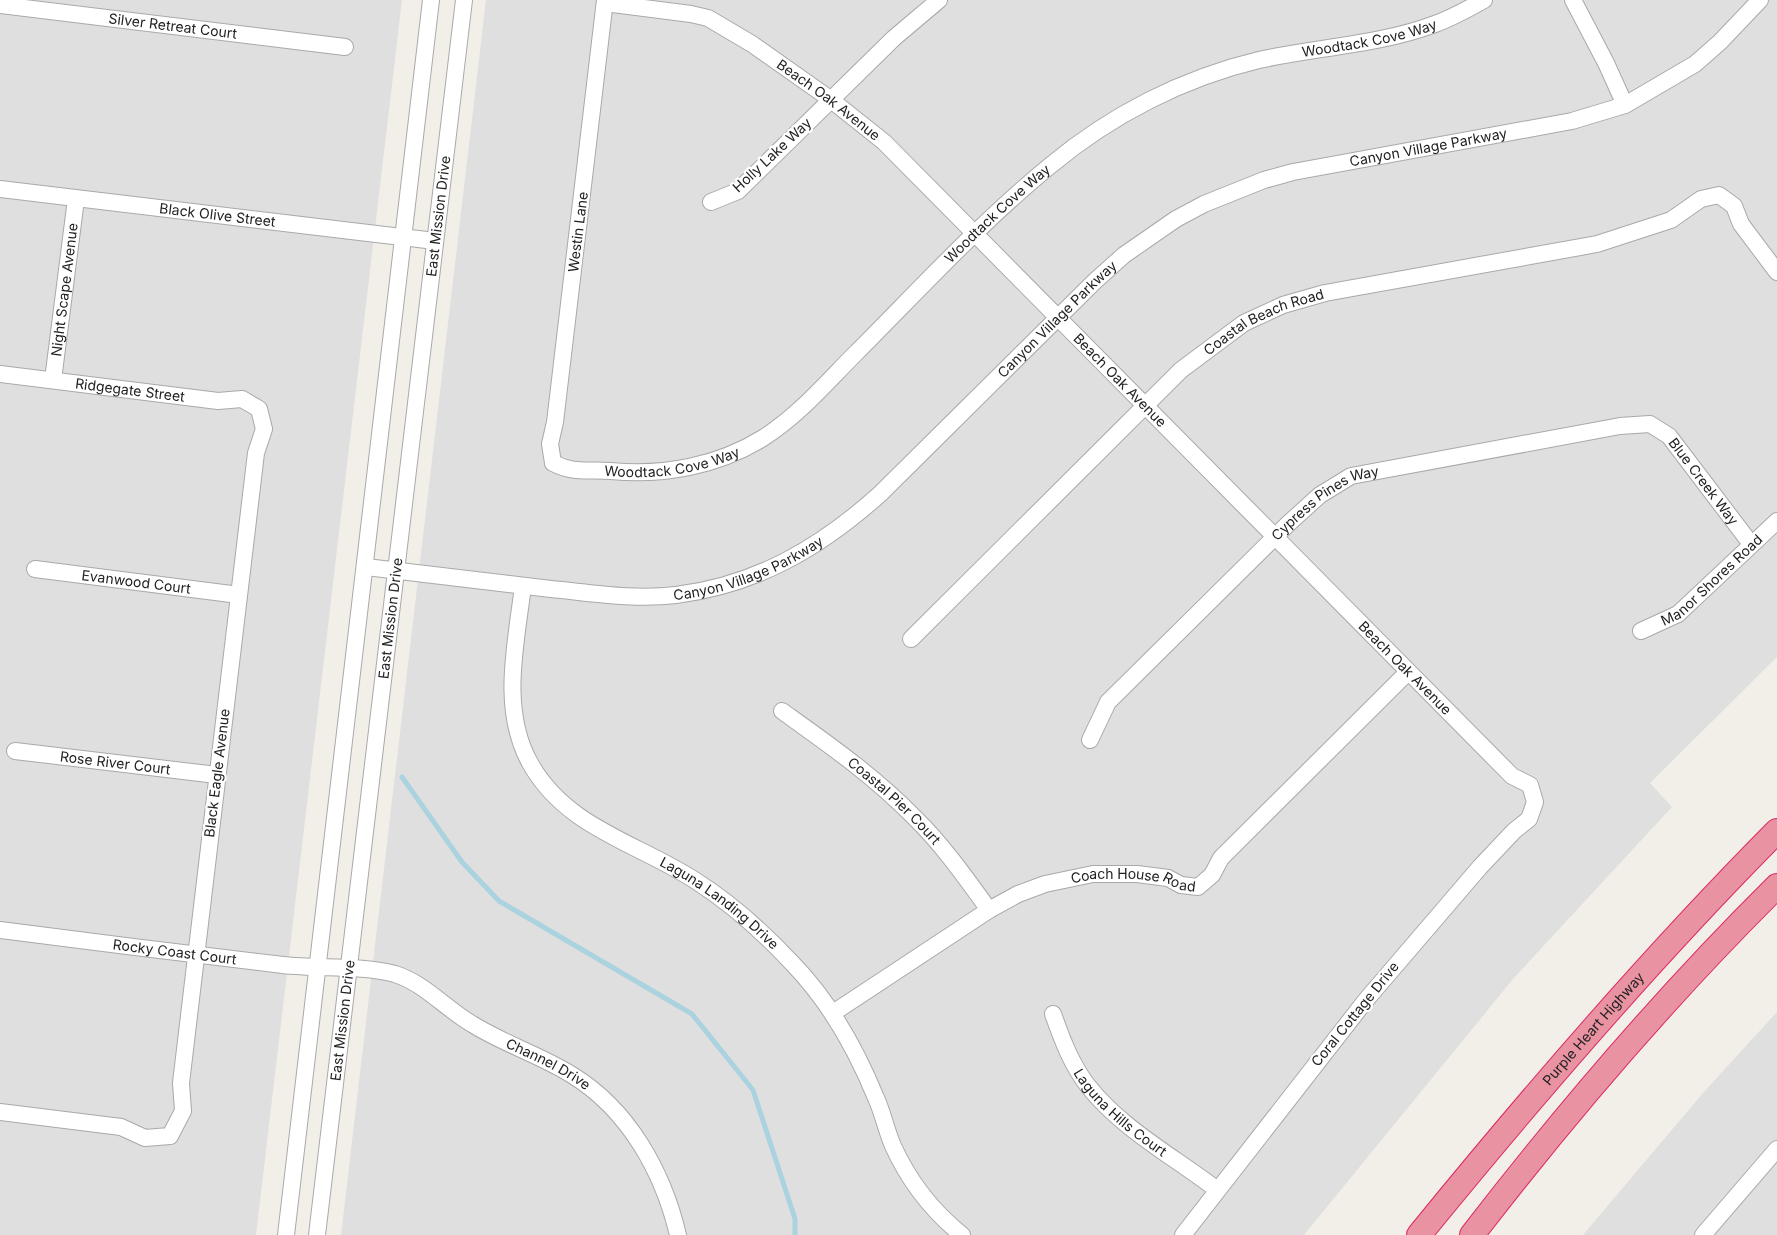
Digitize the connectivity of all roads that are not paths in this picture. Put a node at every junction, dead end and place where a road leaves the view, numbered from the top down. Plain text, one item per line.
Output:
1 (431, 0) edge
2 (464, 0) edge
3 (939, 0) edge
4 (1484, 0) edge
5 (1573, 0) edge
6 (1760, 0) edge
7 (605, 2) edge
8 (0, 5) edge
9 (346, 47) dead end
10 (830, 99) junction
11 (1625, 105) junction
12 (0, 190) edge
13 (76, 199) junction
14 (711, 202) dead end
15 (976, 234) junction
16 (404, 238) junction
17 (435, 241) junction
18 (1777, 272) edge
19 (1058, 318) junction
20 (0, 374) edge
21 (53, 380) junction
22 (1147, 406) junction
23 (259, 409) joint
24 (1650, 424) joint
25 (553, 462) joint
26 (1777, 521) edge
27 (1275, 536) junction
28 (1751, 544) junction
29 (366, 567) junction
30 (36, 569) dead end
31 (396, 570) junction
32 (523, 586) junction
33 (239, 595) junction
34 (1641, 632) dead end
35 (911, 639) dead end
36 (1408, 672) junction
37 (782, 711) dead end
38 (1090, 740) dead end
39 (15, 750) dead end
40 (217, 775) junction
41 (1535, 802) joint
42 (1777, 831) edge
43 (1777, 886) edge
44 (989, 910) junction
45 (0, 930) edge
46 (196, 955) junction
47 (318, 969) junction
48 (350, 969) junction
49 (833, 1013) junction
50 (1053, 1014) dead end
51 (0, 1112) edge
52 (1777, 1149) edge
53 (1216, 1189) junction
54 (286, 1235) edge
55 (317, 1235) edge
56 (678, 1235) edge
57 (962, 1235) edge
58 (1182, 1235) edge
59 (1419, 1235) edge
60 (1472, 1235) edge
61 (1703, 1235) edge

1 - 16 street
2 - 17 street, East Mission Drive
3 - 10 street, Holly Lake Way
4 - 15 street, Woodtack Cove Way
5 - 11 street
6 - 11 street, Canyon Village Parkway
7 - 10 street, Beach Oak Avenue
7 - 25 street, Westin Lane
8 - 9 street, Silver Retreat Court
10 - 14 street, Holly Lake Way
10 - 15 street, Beach Oak Avenue
11 - 19 street, Canyon Village Parkway
12 - 13 street, Black Olive Street
13 - 16 street, Black Olive Street
13 - 21 street, Night Scape Avenue
15 - 19 street, Beach Oak Avenue
15 - 25 street, Woodtack Cove Way
16 - 17 street, Black Olive Street
16 - 29 street
17 - 31 street, East Mission Drive
18 - 22 street, Coastal Beach Road
19 - 22 street, Beach Oak Avenue
19 - 32 street, Canyon Village Parkway
20 - 21 street, Ridgegate Street
21 - 23 street, Ridgegate Street
22 - 27 street, Beach Oak Avenue
22 - 35 street, Coastal Beach Road
23 - 33 street, Black Eagle Avenue
24 - 27 street, Cypress Pines Way
24 - 28 street, Blue Creek Way
26 - 28 street, Manor Shores Road
27 - 36 street, Beach Oak Avenue
27 - 38 street, Cypress Pines Way
28 - 34 street, Manor Shores Road
29 - 31 street, Canyon Village Parkway
29 - 47 street
30 - 33 street, Evanwood Court
31 - 32 street, Canyon Village Parkway
31 - 48 street, East Mission Drive
32 - 49 street, Laguna Landing Drive
33 - 40 street, Black Eagle Avenue
36 - 41 street, Beach Oak Avenue
36 - 44 street, Coach House Road
37 - 44 street, Coastal Pier Court
39 - 40 street, Rose River Court
40 - 46 street, Black Eagle Avenue
41 - 53 street, Coral Cottage Drive
42 - 59 highway, Purple Heart Highway
43 - 60 highway
44 - 49 street, Coach House Road
45 - 46 street, Rocky Coast Court
46 - 47 street, Rocky Coast Court
46 - 51 street, Black Eagle Avenue
47 - 48 street, Rocky Coast Court
47 - 54 street
48 - 55 street, East Mission Drive
48 - 56 street, Channel Drive
49 - 57 street, Laguna Landing Drive
50 - 53 street, Laguna Hills Court
52 - 61 street
53 - 58 street, Coral Cottage Drive

